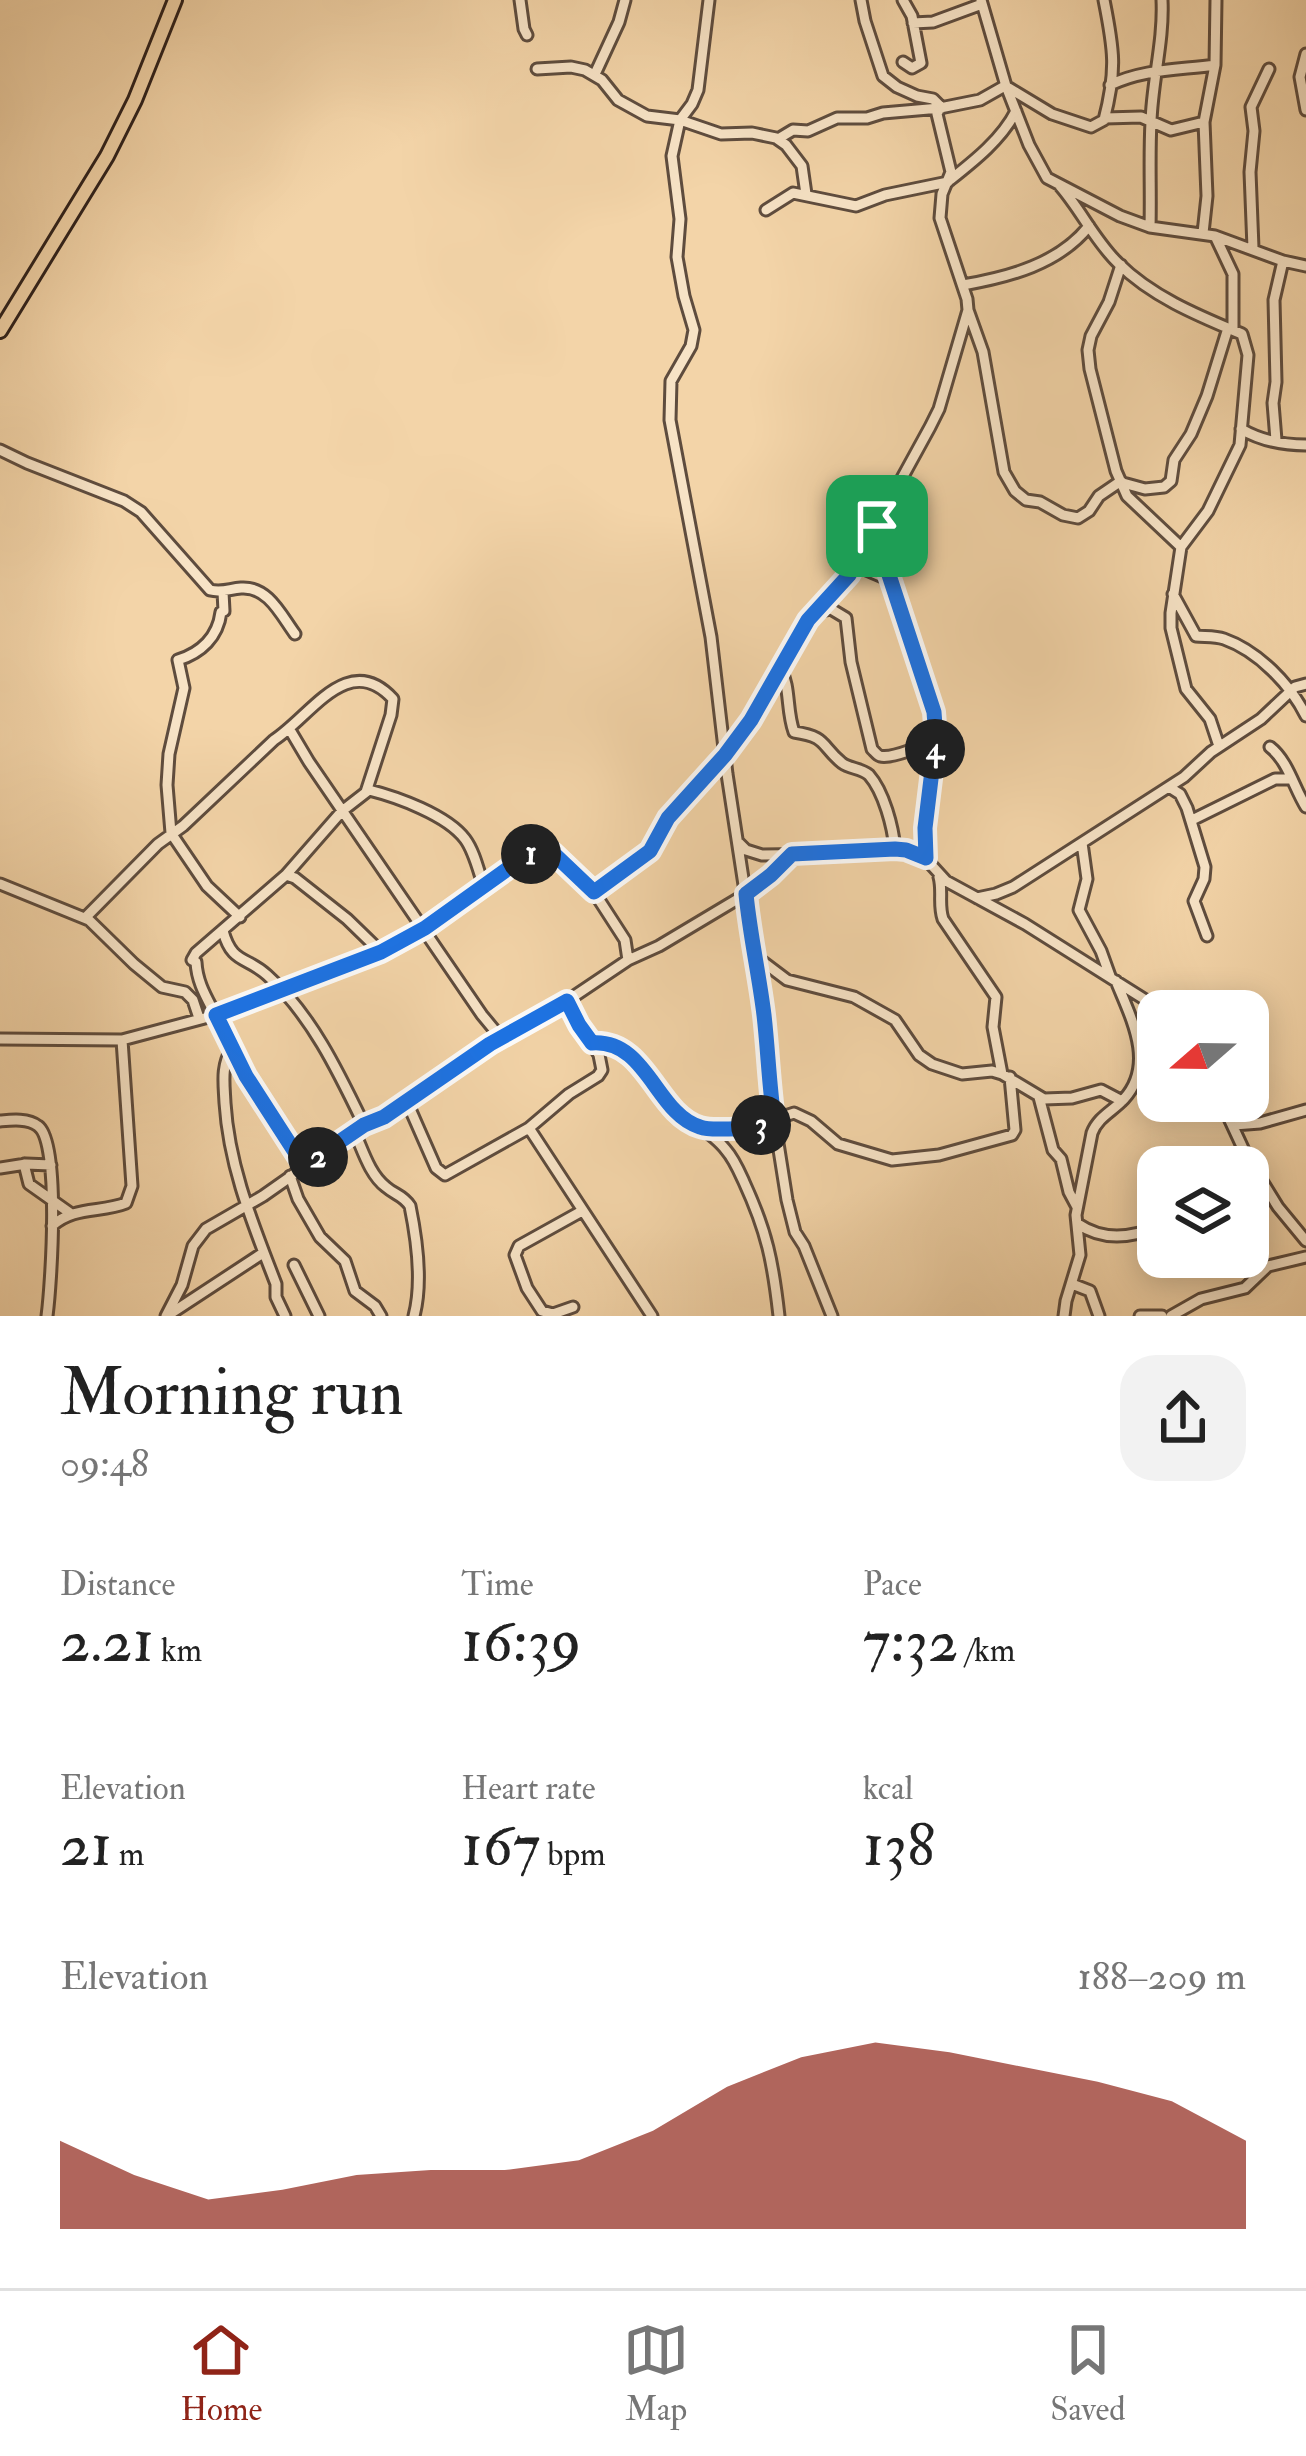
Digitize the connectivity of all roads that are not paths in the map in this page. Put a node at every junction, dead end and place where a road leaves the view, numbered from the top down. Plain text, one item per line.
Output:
1 (175, 0) edge
2 (520, 0) edge
3 (625, 0) edge
4 (862, 0) edge
5 (903, 0) edge
6 (1104, 0) edge
7 (1162, 0) edge
8 (1216, 0) edge
9 (707, 1) edge
10 (982, 2) edge
11 (913, 23) junction
12 (527, 35) dead end
13 (1306, 54) edge
14 (903, 62) dead end
15 (1215, 65) junction
16 (537, 69) dead end
17 (1269, 69) dead end
18 (1154, 71) junction
19 (596, 74) junction
20 (1110, 85) junction
21 (1004, 87) junction
22 (941, 108) junction
23 (1017, 110) junction
24 (1306, 110) edge
25 (1105, 118) junction
26 (680, 119) junction
27 (1150, 120) junction
28 (1204, 122) junction
29 (778, 139) junction
30 (949, 181) junction
31 (1060, 186) junction
32 (806, 194) junction
33 (766, 210) dead end
34 (1089, 226) junction
35 (1150, 227) junction
36 (1209, 235) junction
37 (1253, 248) junction
38 (1283, 261) junction
39 (1121, 266) junction
40 (1306, 266) edge
41 (963, 285) junction
42 (968, 310) junction
43 (1230, 329) junction
44 (0, 331) edge
45 (1241, 429) junction
46 (1276, 440) junction
47 (1306, 445) edge
48 (0, 449) edge
49 (1121, 482) junction
50 (877, 526) junction
51 (1181, 547) junction
52 (855, 566) junction
53 (890, 580) junction
54 (223, 592) junction
55 (1173, 594) junction
56 (814, 613) junction
57 (295, 634) dead end
58 (780, 667) junction
59 (1306, 684) edge
60 (1292, 692) junction
61 (1306, 716) edge
62 (290, 730) junction
63 (936, 738) junction
64 (1219, 746) junction
65 (1270, 747) dead end
66 (725, 755) junction
67 (1289, 779) junction
68 (1169, 787) junction
69 (366, 792) junction
70 (1306, 807) edge
71 (342, 811) junction
72 (1192, 820) junction
73 (171, 833) junction
74 (739, 843) junction
75 (1082, 843) junction
76 (895, 849) junction
77 (792, 854) junction
78 (926, 858) junction
79 (938, 873) junction
80 (286, 875) junction
81 (0, 884) edge
82 (483, 884) junction
83 (594, 892) junction
84 (746, 894) junction
85 (974, 898) junction
86 (240, 916) junction
87 (86, 918) junction
88 (425, 928) junction
89 (223, 931) junction
90 (1207, 936) dead end
91 (381, 952) junction
92 (754, 955) junction
93 (628, 960) junction
94 (1113, 979) junction
95 (282, 990) junction
96 (1137, 994) edge
97 (567, 1001) junction
98 (216, 1015) junction
99 (199, 1018) junction
100 (501, 1038) junction
101 (0, 1039) edge
102 (122, 1040) junction
103 (592, 1043) junction
104 (232, 1048) junction
105 (1006, 1075) junction
106 (1039, 1097) junction
107 (1122, 1101) junction
108 (406, 1102) junction
109 (1306, 1110) edge
110 (774, 1119) junction
111 (0, 1121) edge
112 (1232, 1122) edge
113 (1234, 1125) junction
114 (698, 1127) junction
115 (529, 1128) junction
116 (360, 1129) junction
117 (1243, 1146) edge
118 (1061, 1159) junction
119 (24, 1164) junction
120 (51, 1165) junction
121 (304, 1166) junction
122 (0, 1168) edge
123 (1084, 1175) junction
124 (290, 1176) junction
125 (1269, 1192) edge
126 (51, 1199) junction
127 (246, 1205) junction
128 (1078, 1207) junction
129 (582, 1211) junction
130 (70, 1213) junction
131 (1078, 1223) junction
132 (52, 1226) junction
133 (1137, 1233) edge
134 (1306, 1240) edge
135 (263, 1253) junction
136 (1306, 1257) edge
137 (294, 1265) dead end
138 (1072, 1285) junction
139 (573, 1307) dead end
140 (46, 1316) edge
141 (166, 1316) edge
142 (285, 1316) edge
143 (319, 1316) edge
144 (381, 1316) edge
145 (414, 1316) edge
146 (652, 1316) edge
147 (779, 1316) edge
148 (832, 1316) edge
149 (1064, 1316) edge
150 (1099, 1316) edge
151 (1139, 1316) edge
152 (1167, 1316) edge

1 - 44 highway
2 - 12 street
3 - 19 street
4 - 22 street
5 - 11 street
6 - 20 street
7 - 18 street
8 - 15 street
9 - 26 street
10 - 11 street
10 - 21 street
11 - 14 street
13 - 24 street
15 - 18 street
15 - 28 street
16 - 19 street
17 - 37 street
18 - 20 street
18 - 27 street
19 - 26 street
20 - 25 street
21 - 22 street
21 - 23 street
21 - 25 street
22 - 29 street
22 - 30 street
23 - 30 street
23 - 31 street
25 - 27 street
26 - 29 street
26 - 66 street
27 - 28 street
27 - 35 street
28 - 36 street
29 - 32 street
30 - 32 street
30 - 41 street
31 - 34 street
31 - 35 street
32 - 33 street
34 - 39 street
34 - 41 street
35 - 36 street
36 - 37 street
36 - 43 street
37 - 38 street
38 - 40 street
38 - 46 street
39 - 43 street
39 - 49 street
41 - 42 street
42 - 49 street
42 - 50 street
43 - 45 street
43 - 49 street
45 - 46 street
45 - 51 street
46 - 47 street
48 - 54 street
49 - 51 street
50 - 52 street
50 - 53 street
51 - 55 street
52 - 53 street
52 - 56 street
53 - 63 street
54 - 57 street
54 - 73 street
55 - 60 street
55 - 64 street
56 - 58 street
56 - 63 street
58 - 66 street
58 - 76 street
59 - 60 street
60 - 61 street
60 - 64 street
62 - 69 street
62 - 71 street
62 - 73 street
63 - 78 street
64 - 68 street
65 - 67 street
66 - 74 street
66 - 83 street
67 - 70 street
67 - 72 street
68 - 72 street
68 - 75 street
69 - 71 street
69 - 82 street
71 - 80 street
71 - 88 street
72 - 90 street
73 - 86 street
73 - 87 street
74 - 77 street
74 - 84 street
75 - 85 street
75 - 94 street
76 - 77 street
76 - 78 street
77 - 84 street
78 - 79 street
79 - 85 street
79 - 105 street
80 - 86 street
80 - 91 street
81 - 87 street
82 - 83 street
82 - 88 street
83 - 93 street
84 - 92 street
84 - 93 street
85 - 94 street
86 - 89 street
87 - 99 street
88 - 91 street
88 - 100 street
89 - 95 street
89 - 98 street
91 - 95 street
92 - 105 street
92 - 110 street
93 - 97 street
94 - 96 street
94 - 107 street
95 - 98 street
95 - 116 street
97 - 100 street
97 - 103 street
98 - 99 street
98 - 104 street
99 - 102 street
100 - 108 street
101 - 102 street
102 - 130 street
103 - 114 street
103 - 115 street
104 - 121 street
104 - 127 street
105 - 106 street
105 - 110 street
106 - 107 street
106 - 118 street
107 - 123 street
108 - 115 street
108 - 116 street
109 - 113 street
110 - 114 street
110 - 148 street
111 - 120 street
112 - 113 street
113 - 117 street
114 - 147 street
115 - 129 street
116 - 121 street
116 - 145 street
118 - 123 street
118 - 128 street
119 - 120 street
119 - 122 street
119 - 126 street
120 - 126 street
121 - 124 street
123 - 128 street
124 - 127 street
124 - 144 street
125 - 134 street
126 - 130 street
126 - 132 street
127 - 135 street
127 - 141 street
128 - 131 street
129 - 139 street
129 - 146 street
130 - 132 street
131 - 133 street
131 - 138 street
132 - 140 street
135 - 141 street
135 - 142 street
136 - 152 street
137 - 143 street
138 - 149 street
138 - 150 street
151 - 152 street

